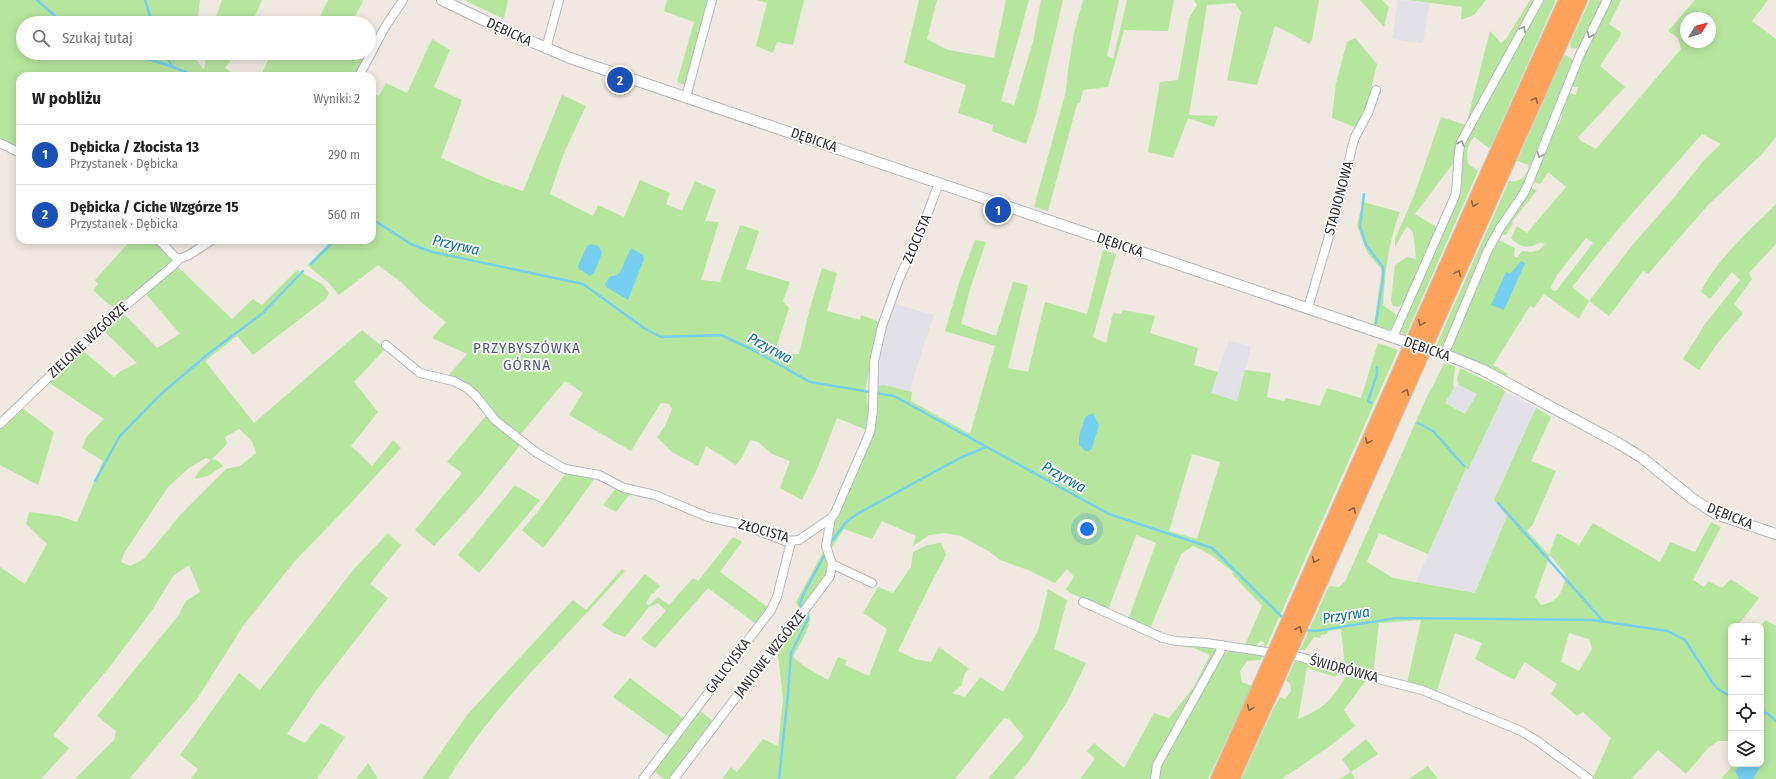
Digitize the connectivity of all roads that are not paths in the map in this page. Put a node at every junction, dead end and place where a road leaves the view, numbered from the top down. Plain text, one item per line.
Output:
1 (403, 0) edge
2 (442, 0) edge
3 (559, 0) edge
4 (712, 0) edge
5 (1539, 0) edge
6 (1566, 0) edge
7 (1580, 0) edge
8 (1607, 0) edge
9 (376, 44) edge
10 (546, 49) junction
11 (367, 60) edge
12 (361, 72) edge
13 (1376, 90) dead end
14 (686, 97) junction
15 (0, 143) edge
16 (16, 151) edge
17 (1496, 171) junction
18 (938, 183) junction
19 (163, 244) edge
20 (206, 244) edge
21 (179, 259) junction
22 (1308, 308) junction
23 (1393, 337) junction
24 (386, 346) dead end
25 (1444, 355) junction
26 (0, 424) edge
27 (832, 518) junction
28 (1776, 534) edge
29 (791, 542) junction
30 (832, 564) junction
31 (872, 583) dead end
32 (1083, 602) dead end
33 (1222, 645) junction
34 (1272, 675) junction
35 (643, 779) edge
36 (674, 779) edge
37 (1155, 779) edge
38 (1218, 779) edge
39 (1232, 779) edge
40 (1589, 779) edge

1 - 9 street
2 - 10 street, DĘBICKA
3 - 10 street
4 - 14 street
23 -> 5 street
6 - 17 highway
17 -> 7 highway
8 -> 25 street
10 - 14 street, DĘBICKA
11 - 12 street
13 - 22 street, STADIONOWA
14 - 18 street, DĘBICKA
15 - 16 street
17 - 34 highway, bridge
18 - 22 street, DĘBICKA
18 - 27 street, ZŁOCISTA
19 - 21 street
20 - 21 street, ZIELONE WZGÓRZE
21 - 26 street, ZIELONE WZGÓRZE
22 - 23 street, DĘBICKA
23 - 25 street, DĘBICKA
24 - 29 street, ZŁOCISTA
25 - 28 street, DĘBICKA
27 - 29 street, ZŁOCISTA
27 - 30 street
29 - 35 street, GALICYJSKA
30 - 31 street
30 - 36 street, JANIOWE WZGÓRZE
32 - 33 street, ŚWIDRÓWKA
33 - 37 street
33 - 40 street, ŚWIDRÓWKA
34 -> 38 highway
34 - 39 highway

